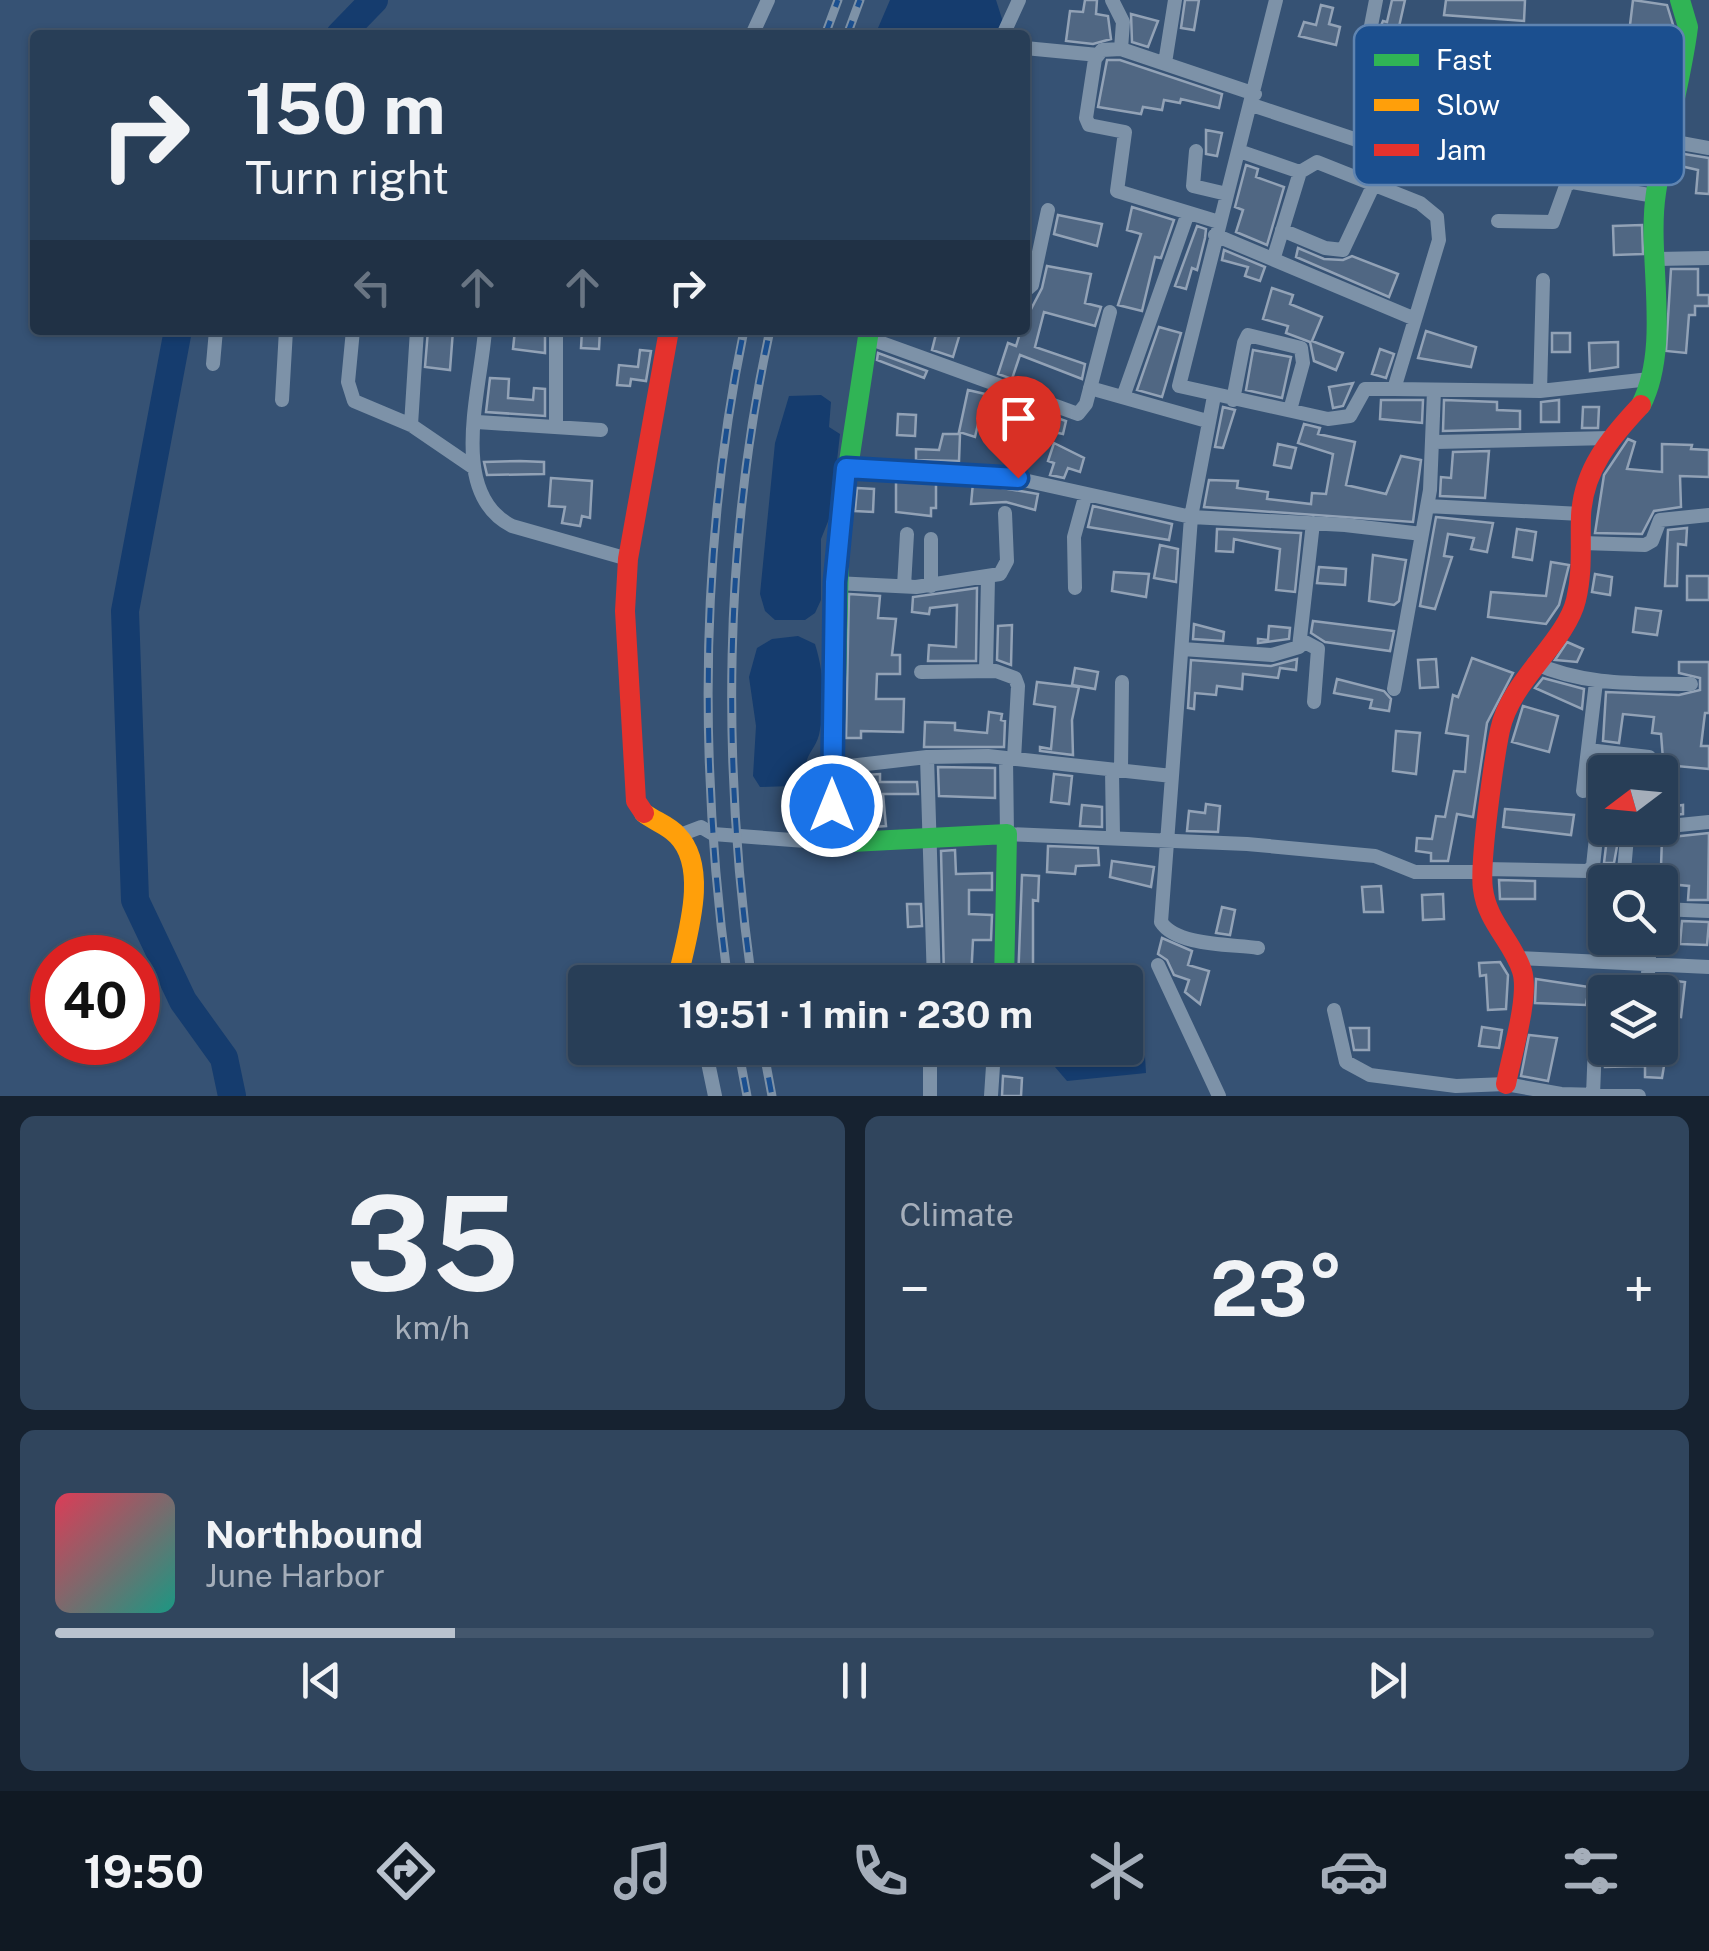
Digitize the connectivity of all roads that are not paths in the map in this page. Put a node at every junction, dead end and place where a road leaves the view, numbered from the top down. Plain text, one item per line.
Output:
1 (768, 0) edge
2 (1019, 0) edge
3 (1112, 0) edge
4 (1175, 0) edge
5 (1276, 0) edge
6 (1376, 0) edge
7 (1680, 0) edge
8 (1371, 25) edge
9 (754, 30) edge
10 (1006, 30) edge
11 (1030, 48) edge
12 (1121, 50) junction
13 (1098, 54) junction
14 (1684, 56) edge
15 (1165, 64) junction
16 (1253, 99) junction
17 (1354, 138) edge
18 (1684, 144) edge
19 (1709, 148) edge
20 (1196, 152) dead end
21 (1239, 152) junction
22 (1300, 172) junction
23 (1354, 176) edge
24 (1374, 185) edge
25 (1377, 185) edge
26 (1568, 185) edge
27 (1590, 185) edge
28 (1658, 185) edge
29 (1227, 194) junction
30 (1655, 196) junction
31 (1048, 210) dead end
32 (1188, 213) junction
33 (1498, 221) dead end
34 (1217, 228) junction
35 (1282, 230) junction
36 (1032, 249) edge
37 (1274, 257) junction
38 (1709, 258) edge
39 (1657, 259) junction
40 (1543, 280) dead end
41 (1030, 286) edge
42 (1110, 312) dead end
43 (1415, 319) junction
44 (216, 335) edge
45 (286, 335) edge
46 (352, 335) edge
47 (417, 335) edge
48 (485, 335) edge
49 (556, 335) edge
50 (668, 335) edge
51 (868, 335) edge
52 (871, 335) edge
53 (213, 364) dead end
54 (1650, 379) junction
55 (1090, 388) junction
56 (1394, 389) junction
57 (1434, 391) junction
58 (1540, 392) junction
59 (1124, 396) junction
60 (1214, 396) junction
61 (282, 400) dead end
62 (1232, 400) junction
63 (1290, 410) junction
64 (1207, 421) junction
65 (477, 422) junction
66 (411, 425) junction
67 (556, 427) junction
68 (601, 430) dead end
69 (1610, 438) junction
70 (1435, 442) junction
71 (474, 468) junction
72 (846, 468) junction
73 (1084, 497) junction
74 (1427, 506) junction
75 (1005, 513) dead end
76 (1580, 514) junction
77 (1709, 515) edge
78 (1191, 517) junction
79 (1314, 523) junction
80 (907, 534) dead end
81 (1422, 534) junction
82 (931, 539) dead end
83 (1582, 543) junction
84 (628, 559) junction
85 (988, 578) junction
86 (835, 582) junction
87 (904, 586) junction
88 (930, 586) junction
89 (1074, 588) dead end
90 (1301, 640) junction
91 (1182, 649) junction
92 (1534, 663) junction
93 (986, 671) junction
94 (921, 672) dead end
95 (1122, 682) dead end
96 (1596, 682) junction
97 (1691, 684) dead end
98 (1394, 690) dead end
99 (1314, 702) dead end
100 (1588, 750) junction
101 (1639, 755) edge
102 (926, 756) junction
103 (1010, 759) junction
104 (832, 768) junction
105 (1116, 770) junction
106 (1172, 776) junction
107 (1583, 791) dead end
108 (1709, 822) edge
109 (1678, 825) edge
110 (931, 834) junction
111 (1006, 834) junction
112 (680, 835) junction
113 (1113, 836) junction
114 (1168, 838) junction
115 (832, 843) junction
116 (1595, 845) edge
117 (1482, 870) junction
118 (1678, 910) edge
119 (1709, 911) edge
120 (1258, 948) dead end
121 (1649, 955) edge
122 (1517, 958) junction
123 (1649, 964) junction
124 (680, 965) edge
125 (934, 965) edge
126 (1004, 965) edge
127 (1158, 965) dead end
128 (1709, 967) edge
129 (1648, 975) edge
130 (1334, 1010) dead end
131 (709, 1065) edge
132 (930, 1065) edge
133 (993, 1065) edge
134 (1594, 1065) edge
135 (1506, 1084) junction
136 (1456, 1091) edge
137 (1593, 1095) edge
138 (715, 1096) edge
139 (930, 1096) edge
140 (991, 1096) edge
141 (1219, 1096) edge
142 (1638, 1096) edge

1 - 9 street
2 - 10 street
3 - 12 street
4 - 15 street
5 - 16 street
6 - 8 street
7 - 14 street
11 - 13 street
12 - 13 street
12 - 15 street
13 - 32 street
15 - 16 street
16 - 17 street
16 - 21 street
18 - 19 street
20 - 29 street
21 - 22 street
21 - 29 street
22 - 23 street
22 - 35 street
24 - 35 street
25 - 43 street
26 - 33 street
27 - 30 street
28 - 30 street
29 - 34 street
30 - 39 street
31 - 36 street
32 - 34 street
32 - 59 street
34 - 37 street
34 - 60 street
35 - 37 street
36 - 41 street
37 - 43 street
38 - 39 street
39 - 54 street
40 - 58 street
42 - 55 street
43 - 56 street
44 - 53 street
45 - 61 street
46 - 66 street
47 - 66 street
48 - 65 street
49 - 67 street
50 - 84 street
51 - 72 street
52 - 55 street
54 - 58 street
54 - 69 street
55 - 59 street
56 - 57 street
56 - 63 street
57 - 58 street
57 - 70 street
59 - 64 street
60 - 62 street
60 - 64 street
62 - 63 street
62 - 63 street
64 - 78 street
65 - 67 street
65 - 71 street
66 - 71 street
67 - 68 street
69 - 70 street
69 - 76 street
70 - 74 street
71 - 84 street
72 - 73 street
72 - 86 street
73 - 78 street
73 - 89 street
74 - 76 street
74 - 81 street
75 - 85 street
76 - 83 street
77 - 83 street
78 - 79 street
78 - 91 street
79 - 81 street
79 - 90 street
80 - 87 street
81 - 98 street
82 - 88 street
83 - 92 street
84 - 112 street
85 - 88 street
85 - 93 street
86 - 87 street
86 - 104 street
87 - 88 street
90 - 91 street
90 - 99 street
91 - 106 street
92 - 96 street
92 - 117 street
93 - 94 street
93 - 103 street
95 - 105 street
96 - 97 street
96 - 100 street
100 - 101 street
100 - 107 street
102 - 103 street
102 - 104 street
102 - 110 street
103 - 105 street
103 - 111 street
104 - 115 street
105 - 106 street
105 - 113 street
106 - 114 street
108 - 109 street
110 - 111 street
110 - 115 street
110 - 125 street
111 - 113 street
111 - 126 street
112 - 115 street
112 - 124 street
113 - 114 street
114 - 117 street
114 - 120 street
116 - 117 street
117 - 122 street
118 - 119 street
121 - 123 street
122 - 123 street
122 - 135 street
123 - 128 street
123 - 129 street
127 - 141 street
130 - 136 street
131 - 138 street
132 - 139 street
133 - 140 street
134 - 137 street
135 - 136 street
135 - 137 street
137 - 142 street

